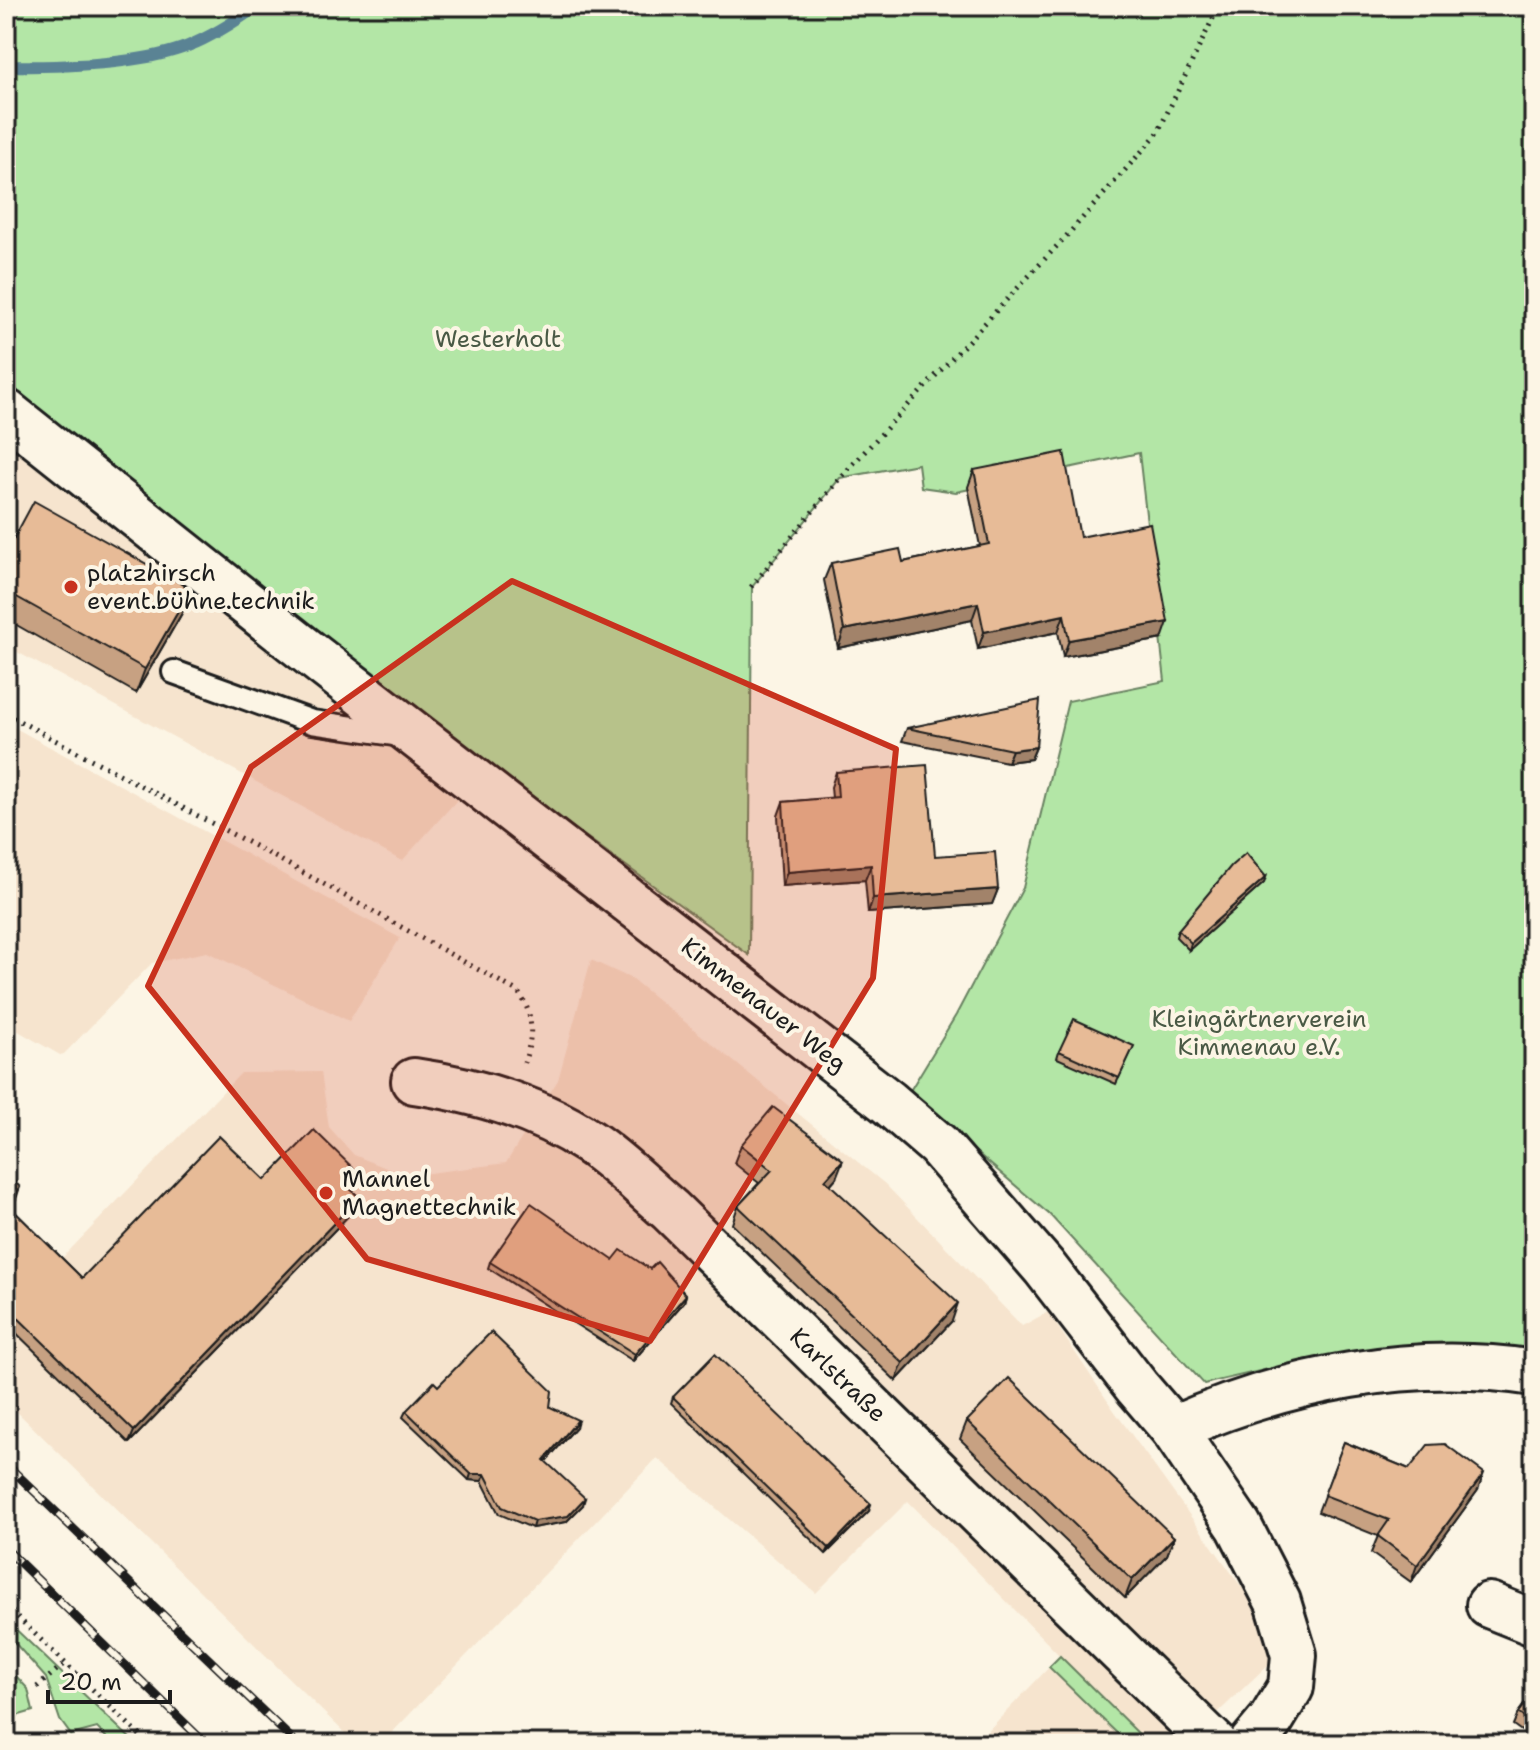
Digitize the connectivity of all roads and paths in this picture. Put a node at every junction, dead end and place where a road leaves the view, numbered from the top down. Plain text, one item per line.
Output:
1 (1219, 6) edge
2 (6, 412) edge
3 (751, 587) dead end
4 (174, 672) dead end
5 (6, 714) edge
6 (418, 737) junction
7 (414, 1081) dead end
8 (511, 1102) junction
9 (1534, 1373) edge
10 (1173, 1429) junction
11 (1489, 1605) dead end
12 (6, 1606) edge
13 (1534, 1623) edge
14 (65, 1663) junction
15 (37, 1687) dead end
16 (149, 1744) edge
17 (1215, 1744) edge
18 (1251, 1744) edge

1 - 3 path
2 - 6 street, Kimmenauer Weg
4 - 6 lane
5 - 8 path
6 - 10 street, Kimmenauer Weg
7 - 8 street, Karlstraße
8 - 17 street, Karlstraße
9 - 10 street
10 - 18 street
11 - 13 street
12 - 14 path
14 - 15 path
14 - 16 path

